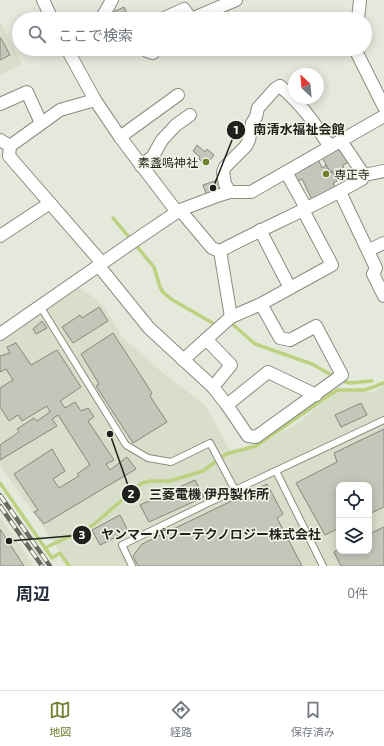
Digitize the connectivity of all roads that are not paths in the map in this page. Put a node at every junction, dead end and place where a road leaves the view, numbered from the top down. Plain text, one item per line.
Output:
1 (43, 0) edge
2 (111, 0) edge
3 (236, 0) edge
4 (360, 0) edge
5 (49, 12) edge
6 (105, 12) edge
7 (177, 12) edge
8 (186, 12) edge
9 (208, 12) edge
10 (359, 12) edge
11 (72, 56) edge
12 (359, 56) edge
13 (178, 96) dead end
14 (95, 100) junction
15 (0, 104) edge
16 (383, 104) edge
17 (190, 115) dead end
18 (384, 116) edge
19 (41, 123) junction
20 (120, 137) junction
21 (341, 141) junction
22 (330, 147) junction
23 (5, 151) edge
24 (141, 166) junction
25 (384, 171) edge
26 (286, 172) junction
27 (364, 175) junction
28 (230, 192) junction
29 (340, 192) junction
30 (50, 203) junction
31 (305, 209) junction
32 (179, 211) junction
33 (260, 230) junction
34 (0, 236) edge
35 (384, 243) edge
36 (369, 250) junction
37 (220, 251) junction
38 (100, 264) junction
39 (290, 288) junction
40 (384, 296) edge
41 (260, 304) junction
42 (40, 306) junction
43 (231, 317) junction
44 (0, 334) edge
45 (206, 339) junction
46 (182, 360) junction
47 (212, 387) junction
48 (316, 395) junction
49 (228, 405) junction
50 (384, 420) edge
51 (276, 471) junction
52 (234, 490) junction
53 (132, 566) edge
54 (323, 566) edge

1 - 5 street
2 - 6 street
3 - 9 street
4 - 10 street
7 - 8 street
11 - 14 street
12 - 16 street
13 - 20 street
14 - 19 street
14 - 20 street
15 - 19 street
17 - 24 street
18 - 21 street
19 - 23 street
20 - 24 street
21 - 22 street
21 - 27 street
22 - 26 street
22 - 28 street
23 - 30 street
24 - 32 street
25 - 27 street
26 - 28 street
26 - 31 street
27 - 29 street
28 - 32 street
29 - 31 street
29 - 36 street
30 - 34 street
30 - 38 street
31 - 33 street
31 - 39 street
32 - 37 street
32 - 38 street
33 - 37 street
33 - 39 street
35 - 36 street
36 - 40 street
37 - 43 street
38 - 42 street
38 - 46 street
39 - 41 street
41 - 43 street
41 - 48 street
42 - 44 street
42 - 52 lane
43 - 45 street
45 - 46 street
45 - 47 street
46 - 47 street
47 - 49 street
48 - 49 street
48 - 49 street
50 - 51 lane
51 - 52 lane
51 - 54 lane
52 - 53 lane

